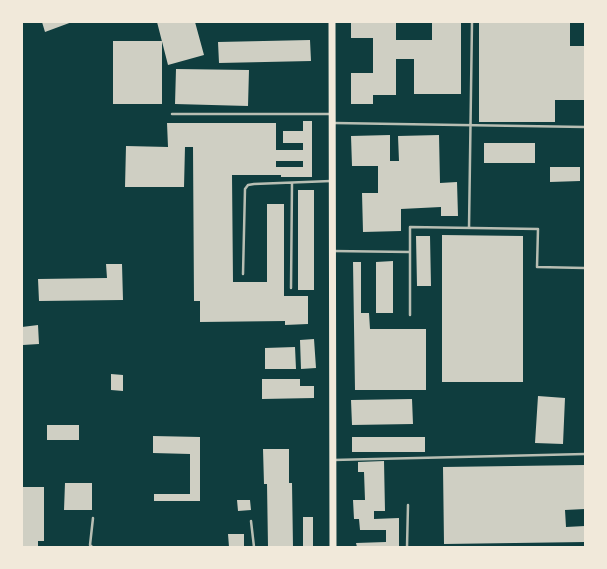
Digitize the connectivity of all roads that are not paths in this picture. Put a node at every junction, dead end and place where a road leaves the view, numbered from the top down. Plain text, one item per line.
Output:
1 (332, 22) edge
2 (472, 22) edge
3 (172, 114) dead end
4 (332, 114) junction
5 (331, 123) junction
6 (470, 125) junction
7 (585, 127) edge
8 (332, 182) junction
9 (292, 183) junction
10 (469, 228) junction
11 (332, 251) junction
12 (410, 252) junction
13 (585, 268) edge
14 (243, 274) dead end
15 (291, 288) dead end
16 (410, 315) dead end
17 (585, 454) edge
18 (333, 460) junction
19 (408, 505) dead end
20 (93, 518) dead end
21 (251, 521) dead end
22 (92, 547) edge
23 (254, 547) edge
24 (333, 547) edge
25 (408, 547) edge

1 - 4 main road
2 - 6 lane
3 - 4 lane
4 - 5 main road
5 - 6 lane
5 - 8 main road
6 - 7 lane
6 - 10 lane
8 - 9 lane
8 - 11 main road
9 - 14 lane
9 - 15 lane
10 - 12 lane
10 - 13 lane
11 - 12 lane
11 - 18 main road
12 - 16 lane
17 - 18 lane
18 - 24 main road
19 - 25 lane
20 - 22 lane
21 - 23 lane

